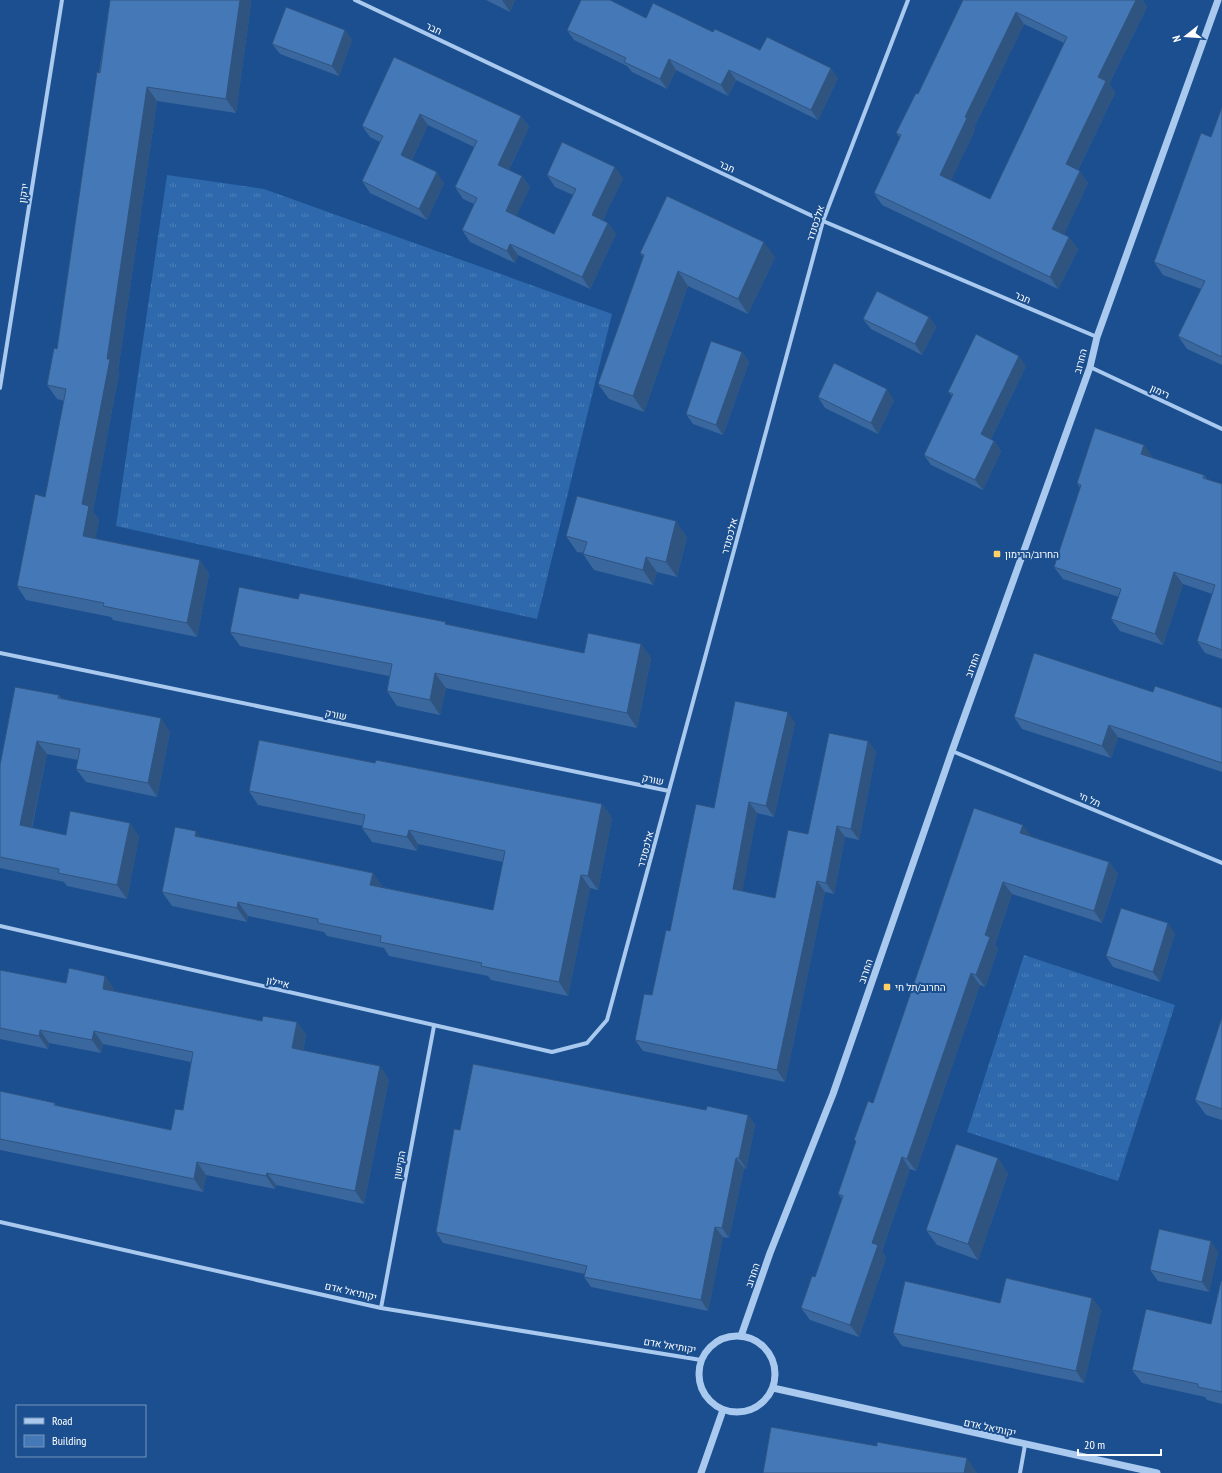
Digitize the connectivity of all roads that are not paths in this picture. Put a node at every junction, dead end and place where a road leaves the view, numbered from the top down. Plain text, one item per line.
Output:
1 (62, 0) edge
2 (355, 0) edge
3 (908, 0) edge
4 (1218, 0) edge
5 (823, 221) junction
6 (1096, 337) junction
7 (1090, 367) junction
8 (0, 388) edge
9 (1222, 429) edge
10 (0, 653) edge
11 (952, 750) junction
12 (668, 791) junction
13 (1222, 863) edge
14 (0, 926) edge
15 (434, 1026) junction
16 (552, 1052) joint
17 (0, 1222) edge
18 (381, 1308) junction
19 (741, 1336) junction
20 (701, 1360) junction
21 (773, 1388) junction
22 (723, 1410) junction
23 (1025, 1445) junction
24 (702, 1473) edge
25 (1020, 1473) edge
26 (1157, 1473) edge

1 - 8 street, ירקון
2 - 5 street, חבר
3 - 5 street, אלכסנדר
4 - 6 street, החרוב
5 - 6 street, חבר
5 - 12 street, אלכסנדר
6 - 7 street, החרוב
7 - 9 street, רימון
7 - 11 street, החרוב
10 - 12 street, שורק
11 - 13 street, תל חי
11 - 19 street, החרוב
12 - 16 street, אלכסנדר
14 - 15 street, איילון
15 - 16 street, איילון
15 - 18 street, הקישון
17 - 18 street, יקותיאל אדם
18 - 20 street, יקותיאל אדם
19 - 20 street
19 - 21 street
20 - 22 street
21 - 22 street
21 - 23 street, יקותיאל אדם
22 - 24 street
23 - 25 street
23 - 26 street, יקותיאל אדם

